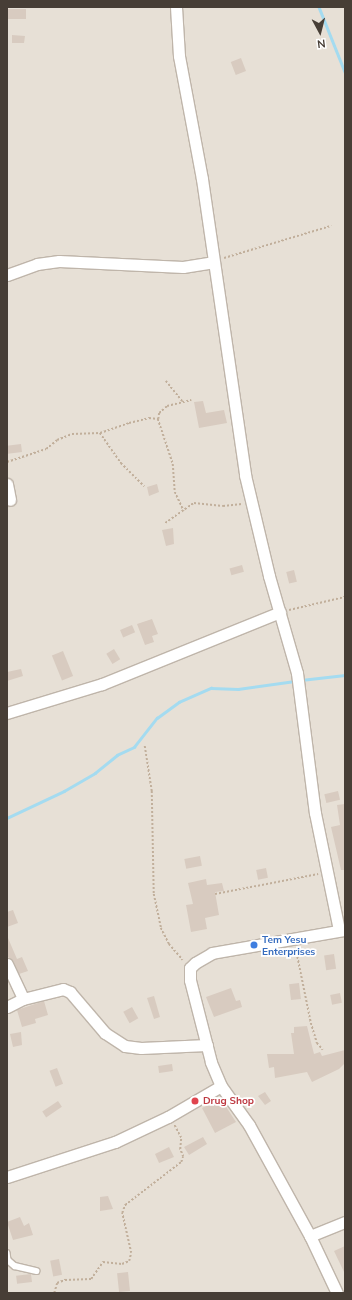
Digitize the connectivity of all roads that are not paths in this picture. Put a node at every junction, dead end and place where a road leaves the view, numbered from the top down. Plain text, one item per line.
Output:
1 (176, 7) edge
2 (212, 262) junction
3 (7, 275) edge
4 (7, 484) edge
5 (10, 500) dead end
6 (280, 612) junction
7 (7, 713) edge
8 (342, 930) edge
9 (7, 964) edge
10 (23, 999) junction
11 (7, 1007) edge
12 (207, 1045) junction
13 (221, 1086) junction
14 (7, 1177) edge
15 (345, 1222) edge
16 (310, 1236) junction
17 (7, 1253) edge
18 (36, 1271) dead end
19 (337, 1293) edge

1 - 2 street
2 - 3 street
2 - 6 street
4 - 5 street
6 - 7 street
6 - 8 street
8 - 12 street
9 - 10 street
10 - 11 street
10 - 12 street
12 - 13 street
13 - 14 street
13 - 16 street
15 - 16 street
16 - 19 street
17 - 18 lane

